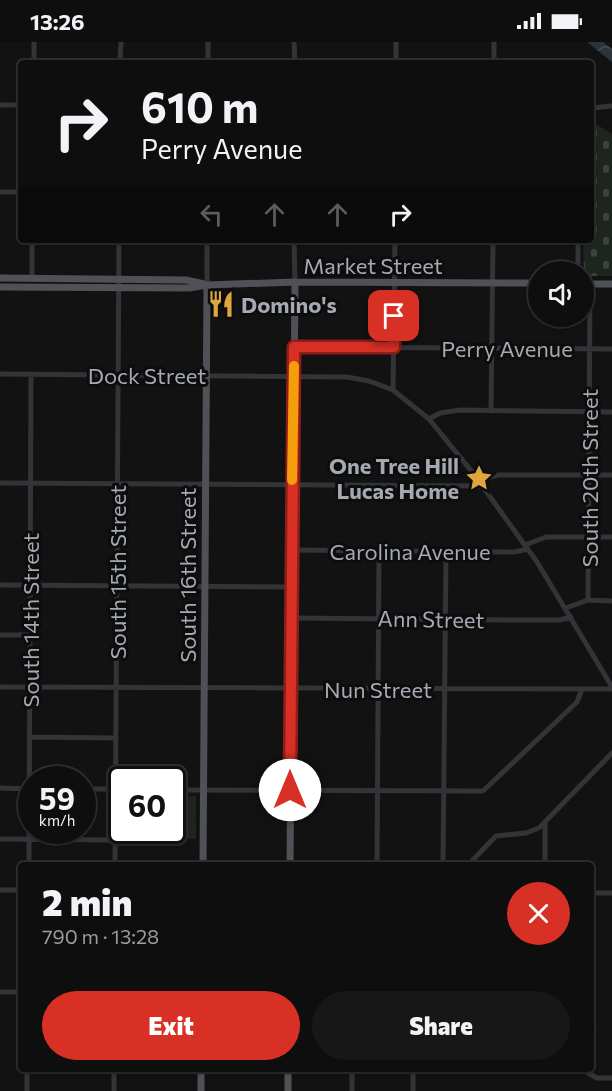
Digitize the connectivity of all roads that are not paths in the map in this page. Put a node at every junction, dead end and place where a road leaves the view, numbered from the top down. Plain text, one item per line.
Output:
1 (34, 42) edge
2 (121, 42) edge
3 (208, 42) edge
4 (294, 42) edge
5 (396, 42) edge
6 (494, 42) edge
7 (34, 60) edge
8 (120, 60) edge
9 (208, 60) edge
10 (295, 60) edge
11 (396, 60) edge
12 (494, 60) edge
13 (0, 105) edge
14 (18, 105) edge
15 (612, 106) edge
16 (594, 108) edge
17 (0, 192) edge
18 (18, 192) edge
19 (32, 243) edge
20 (119, 243) edge
21 (207, 243) edge
22 (294, 243) edge
23 (395, 243) edge
24 (493, 243) edge
25 (578, 243) edge
26 (578, 261) edge
27 (0, 278) edge
28 (32, 279) junction
29 (295, 282) junction
30 (395, 282) junction
31 (119, 283) junction
32 (493, 283) junction
33 (528, 283) edge
34 (594, 284) edge
35 (612, 284) edge
36 (207, 285) junction
37 (0, 286) edge
38 (589, 327) edge
39 (294, 347) junction
40 (394, 347) junction
41 (492, 348) junction
42 (590, 349) junction
43 (612, 349) edge
44 (0, 374) edge
45 (31, 374) junction
46 (118, 374) junction
47 (206, 375) junction
48 (293, 375) junction
49 (393, 390) junction
50 (491, 411) junction
51 (589, 411) junction
52 (612, 412) edge
53 (429, 419) junction
54 (589, 475) junction
55 (612, 475) edge
56 (0, 483) edge
57 (31, 483) junction
58 (117, 483) junction
59 (205, 484) junction
60 (292, 484) junction
61 (480, 486) junction
62 (589, 537) junction
63 (612, 537) edge
64 (526, 547) junction
65 (291, 550) junction
66 (379, 551) junction
67 (446, 551) junction
68 (0, 585) edge
69 (30, 585) junction
70 (116, 586) junction
71 (205, 586) junction
72 (291, 587) junction
73 (588, 600) junction
74 (612, 600) edge
75 (566, 608) junction
76 (571, 617) junction
77 (291, 618) junction
78 (378, 619) junction
79 (446, 620) junction
80 (0, 635) edge
81 (29, 635) junction
82 (609, 675) edge
83 (0, 687) edge
84 (29, 687) junction
85 (116, 688) junction
86 (204, 688) junction
87 (290, 688) junction
88 (612, 688) edge
89 (378, 689) junction
90 (445, 689) junction
91 (582, 689) junction
92 (29, 737) junction
93 (116, 738) junction
94 (612, 753) edge
95 (30, 766) edge
96 (118, 766) edge
97 (0, 788) edge
98 (18, 789) edge
99 (186, 789) edge
100 (203, 790) junction
101 (290, 790) junction
102 (377, 790) junction
103 (444, 791) junction
104 (545, 822) junction
105 (0, 839) edge
106 (18, 840) edge
107 (28, 844) edge
108 (115, 844) edge
109 (28, 862) edge
110 (115, 862) edge
111 (203, 862) edge
112 (290, 862) edge
113 (377, 862) edge
114 (443, 862) edge
115 (471, 862) edge
116 (544, 862) edge
117 (0, 890) edge
118 (18, 890) edge
119 (594, 893) edge
120 (612, 893) edge
121 (0, 992) edge
122 (18, 992) edge
123 (27, 1072) edge
124 (114, 1072) edge
125 (201, 1072) edge
126 (288, 1072) edge
127 (352, 1072) edge
128 (413, 1072) edge
129 (586, 1072) edge
130 (612, 1078) edge
131 (27, 1091) edge
132 (114, 1091) edge
133 (201, 1091) edge
134 (288, 1091) edge
135 (352, 1091) edge
136 (413, 1091) edge

1 - 7 street
2 - 8 street
3 - 9 street
4 - 10 street
5 - 11 street
6 - 12 street
13 - 14 street
15 - 16 street
17 - 18 street
19 - 28 street
20 - 31 street, South 15th Street
21 - 36 street
22 - 29 street
23 - 30 street
24 - 32 street
25 - 26 street
27 - 28 main road, Market Street
28 - 31 main road, Market Street
29 - 30 main road, Market Street
29 - 36 main road, Market Street
29 - 39 main road
30 - 32 main road, Market Street
30 - 40 street
31 - 36 main road, Market Street
31 - 37 main road, Market Street
31 - 46 street, South 15th Street
32 - 33 main road, Market Street
32 - 41 street
34 - 35 main road
36 - 47 main road, South 16th Street
38 - 42 street, South 20th Street
39 - 40 street, Perry Avenue
39 - 48 main road
40 - 41 street, Perry Avenue
40 - 49 street
41 - 42 street, Perry Avenue
41 - 50 street
42 - 43 street, Perry Avenue
42 - 51 street, South 20th Street
44 - 45 street, Dock Street
45 - 46 street, Dock Street
45 - 57 street, South 14th Street
46 - 47 street, Dock Street
46 - 58 street, South 15th Street
47 - 48 street, Dock Street
47 - 59 main road, South 16th Street
48 - 49 street, Dock Street
48 - 60 main road
49 - 53 street, Dock Street
50 - 51 street
50 - 53 street
51 - 52 street
51 - 54 street, South 20th Street
53 - 61 street, Dock Street
54 - 55 street
54 - 61 street
54 - 62 street, South 20th Street
56 - 57 street
57 - 58 street
57 - 69 street, South 14th Street
58 - 59 street
58 - 70 street, South 15th Street
59 - 60 street
59 - 71 main road, South 16th Street
60 - 61 street
60 - 65 main road
61 - 64 street, Dock Street
62 - 63 street, Carolina Avenue
62 - 64 street, Carolina Avenue
62 - 73 street, South 20th Street
64 - 67 street, Carolina Avenue
64 - 75 street, Dock Street
65 - 66 street, Carolina Avenue
65 - 72 main road
66 - 67 street, Carolina Avenue
66 - 78 street
67 - 79 street
68 - 69 street
69 - 70 street
69 - 81 street, South 14th Street
70 - 71 street
70 - 85 street, South 15th Street
71 - 72 street
71 - 86 main road, South 16th Street
72 - 77 main road
73 - 74 street
73 - 75 street
75 - 76 street, Dock Street
76 - 79 street, Ann Street
76 - 82 street, Dock Street
77 - 78 street, Ann Street
77 - 87 main road
78 - 79 street, Ann Street
78 - 89 street
79 - 90 street
80 - 81 street
81 - 84 street, South 14th Street
82 - 88 street, Dock Street
83 - 84 street, Nun Street
84 - 85 street, Nun Street
84 - 92 street, South 14th Street
85 - 86 street, Nun Street
85 - 93 street, South 15th Street
86 - 87 street, Nun Street
86 - 100 main road, South 16th Street
87 - 89 street, Nun Street
87 - 101 main road
88 - 91 street, Nun Street
89 - 90 street, Nun Street
89 - 102 street
90 - 91 street, Nun Street
90 - 103 street
91 - 103 street
92 - 93 street
92 - 95 street, South 14th Street
93 - 96 street, South 15th Street
94 - 104 street
97 - 98 street
99 - 100 street
100 - 101 street
100 - 111 main road, South 16th Street
101 - 102 street
101 - 112 main road
102 - 103 street
102 - 113 street
103 - 114 street
104 - 115 street
104 - 116 street
105 - 106 street
107 - 109 street, South 14th Street
108 - 110 street, South 15th Street
117 - 118 street
119 - 120 street
121 - 122 street
123 - 131 street
124 - 132 street
125 - 133 main road
126 - 134 main road
127 - 135 street
128 - 136 street
129 - 130 street

